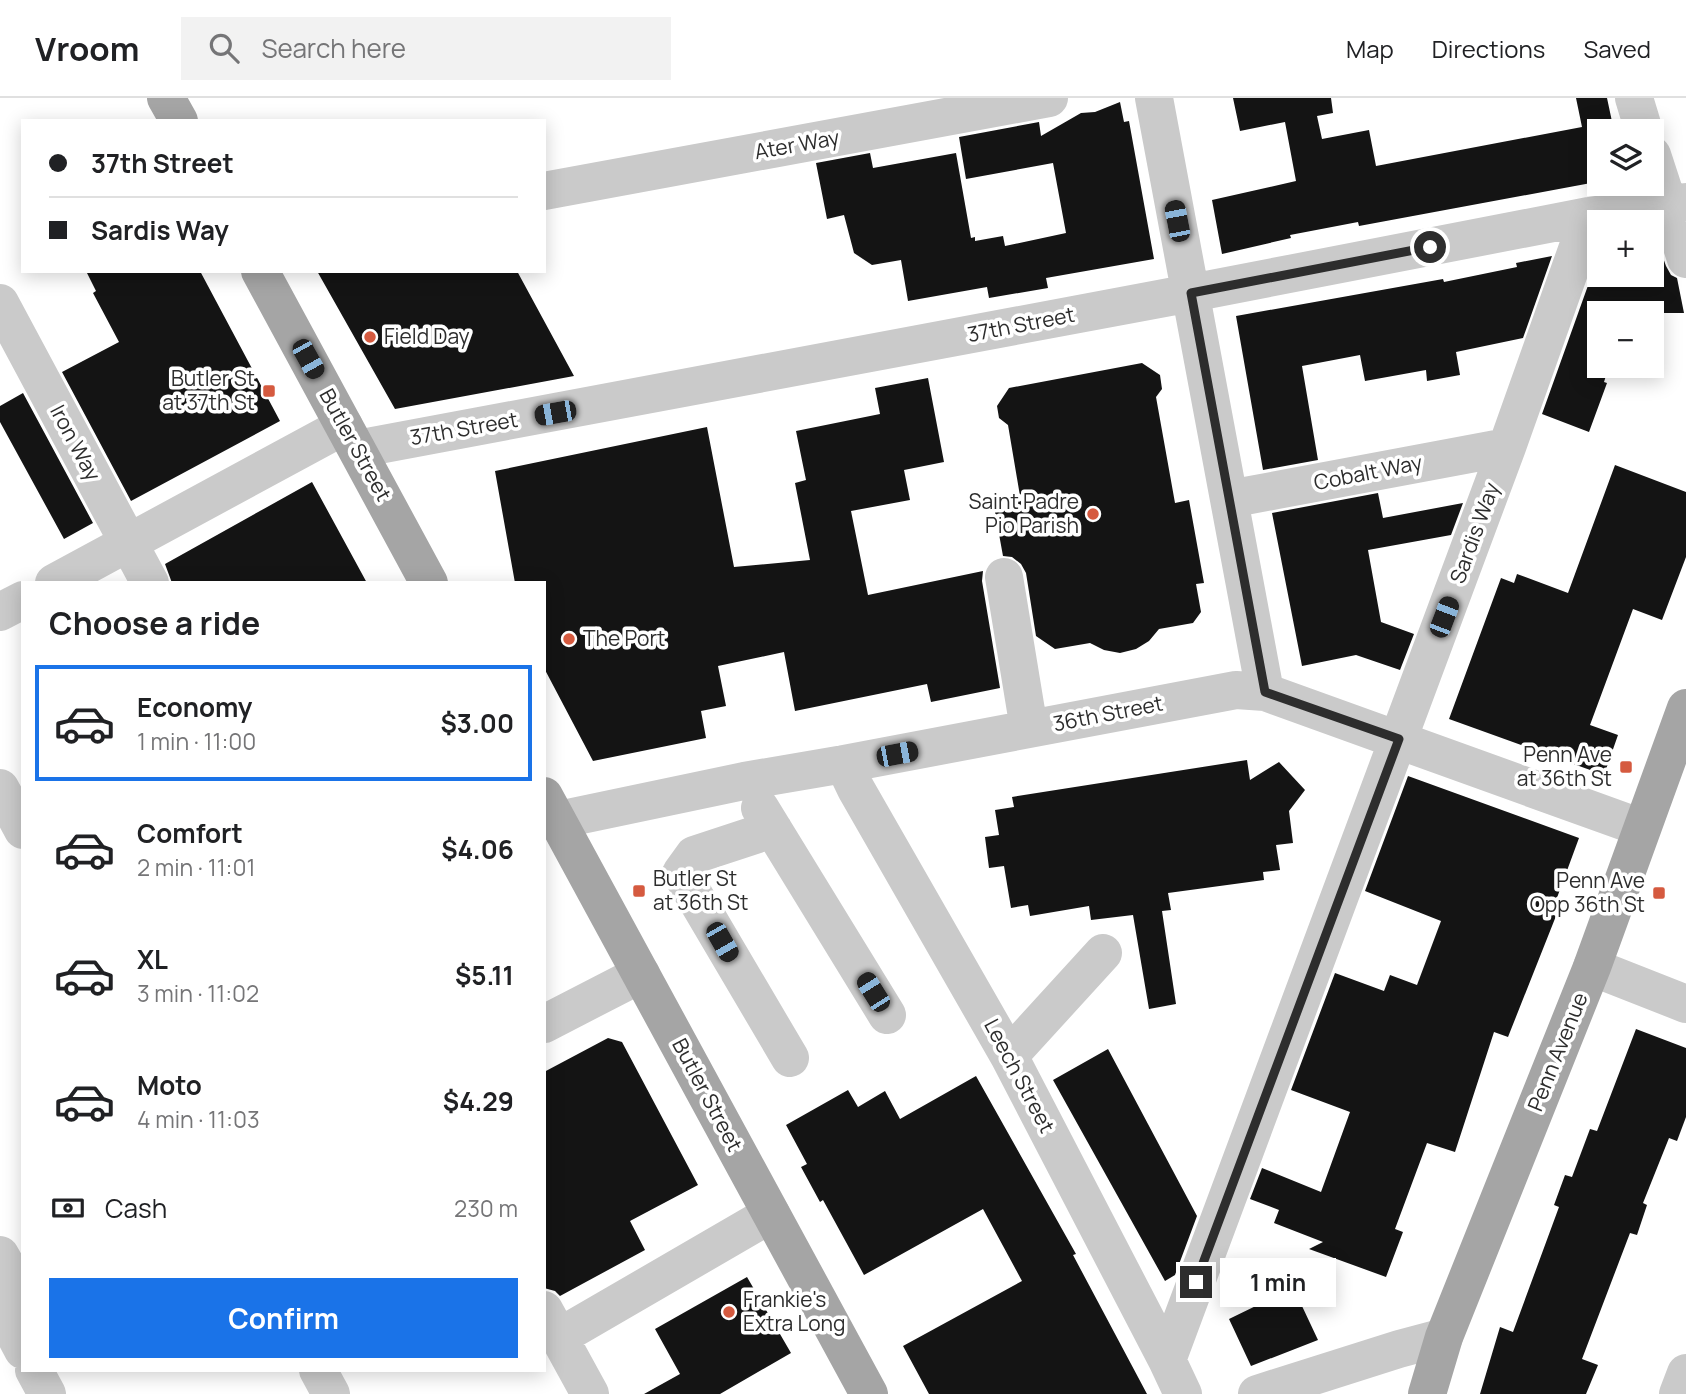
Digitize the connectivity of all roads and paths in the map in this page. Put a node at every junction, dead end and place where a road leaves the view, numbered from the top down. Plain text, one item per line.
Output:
1 (166, 98) edge
2 (1049, 98) edge
3 (1154, 98) edge
4 (1634, 98) edge
5 (178, 119) edge
6 (1640, 119) edge
7 (1664, 178) edge
8 (546, 191) edge
9 (1678, 204) edge
10 (1634, 210) edge
11 (1587, 216) edge
12 (1587, 222) edge
13 (1686, 259) edge
14 (261, 273) edge
15 (1191, 293) junction
16 (0, 303) edge
17 (13, 359) edge
18 (350, 437) junction
19 (1507, 447) junction
20 (1229, 499) junction
21 (128, 542) junction
22 (1004, 577) dead end
23 (58, 581) edge
24 (149, 581) edge
25 (428, 581) edge
26 (21, 601) edge
27 (0, 612) edge
28 (1265, 692) junction
29 (1686, 708) edge
30 (1029, 729) junction
31 (1399, 739) junction
32 (844, 764) junction
33 (744, 780) junction
34 (0, 788) edge
35 (551, 808) edge
36 (21, 826) edge
37 (1642, 828) junction
38 (773, 829) junction
39 (1103, 953) dead end
40 (1592, 967) junction
41 (641, 974) junction
42 (1686, 1004) edge
43 (887, 1015) dead end
44 (546, 1023) edge
45 (1009, 1056) junction
46 (790, 1058) dead end
47 (771, 1214) junction
48 (0, 1255) edge
49 (552, 1324) edge
50 (13, 1326) edge
51 (1444, 1338) junction
52 (1167, 1360) junction
53 (35, 1372) edge
54 (319, 1372) edge
55 (1686, 1373) edge
56 (47, 1394) edge
57 (331, 1394) edge
58 (590, 1394) edge
59 (869, 1394) edge
60 (1183, 1394) edge
61 (1257, 1394) edge
62 (1427, 1394) edge
63 (1678, 1394) edge

1 - 5 main road
2 - 8 street, Ater Way
3 - 15 street
4 - 6 street
7 - 9 street
9 - 10 street, 37th Street
9 - 13 street
11 - 15 street, 37th Street
12 - 19 street, Sardis Way
14 - 18 main road, Butler Street
15 - 18 street, 37th Street
15 - 20 street
16 - 17 street, Iron Way
17 - 21 street, Iron Way
18 - 21 street, 37th Street
18 - 25 main road, Butler Street
19 - 20 street, Cobalt Way
19 - 31 street, Sardis Way
20 - 28 street
21 - 23 street, 37th Street
21 - 24 street, Iron Way
22 - 30 street
26 - 27 street
28 - 30 street, 36th Street
28 - 31 street, 36th Street
29 - 37 main road, Penn Avenue
30 - 32 street, 36th Street
31 - 37 street, 36th Street
31 - 52 street, Sardis Way
32 - 33 street, 36th Street
32 - 45 street, Leech Street
33 - 35 street, 36th Street
33 - 38 street
34 - 36 street
35 - 41 main road, Butler Street
37 - 40 main road, Penn Avenue
38 - 43 street
38 - 46 street
39 - 45 street
40 - 42 street
40 - 51 main road, Penn Avenue
41 - 44 street
41 - 47 main road, Butler Street
45 - 52 street, Leech Street
47 - 49 street
47 - 59 main road, Butler Street
48 - 50 street
49 - 58 street
51 - 61 street
51 - 62 main road, Penn Avenue
52 - 60 street, Leech Street
53 - 56 street
54 - 57 street
55 - 63 street

